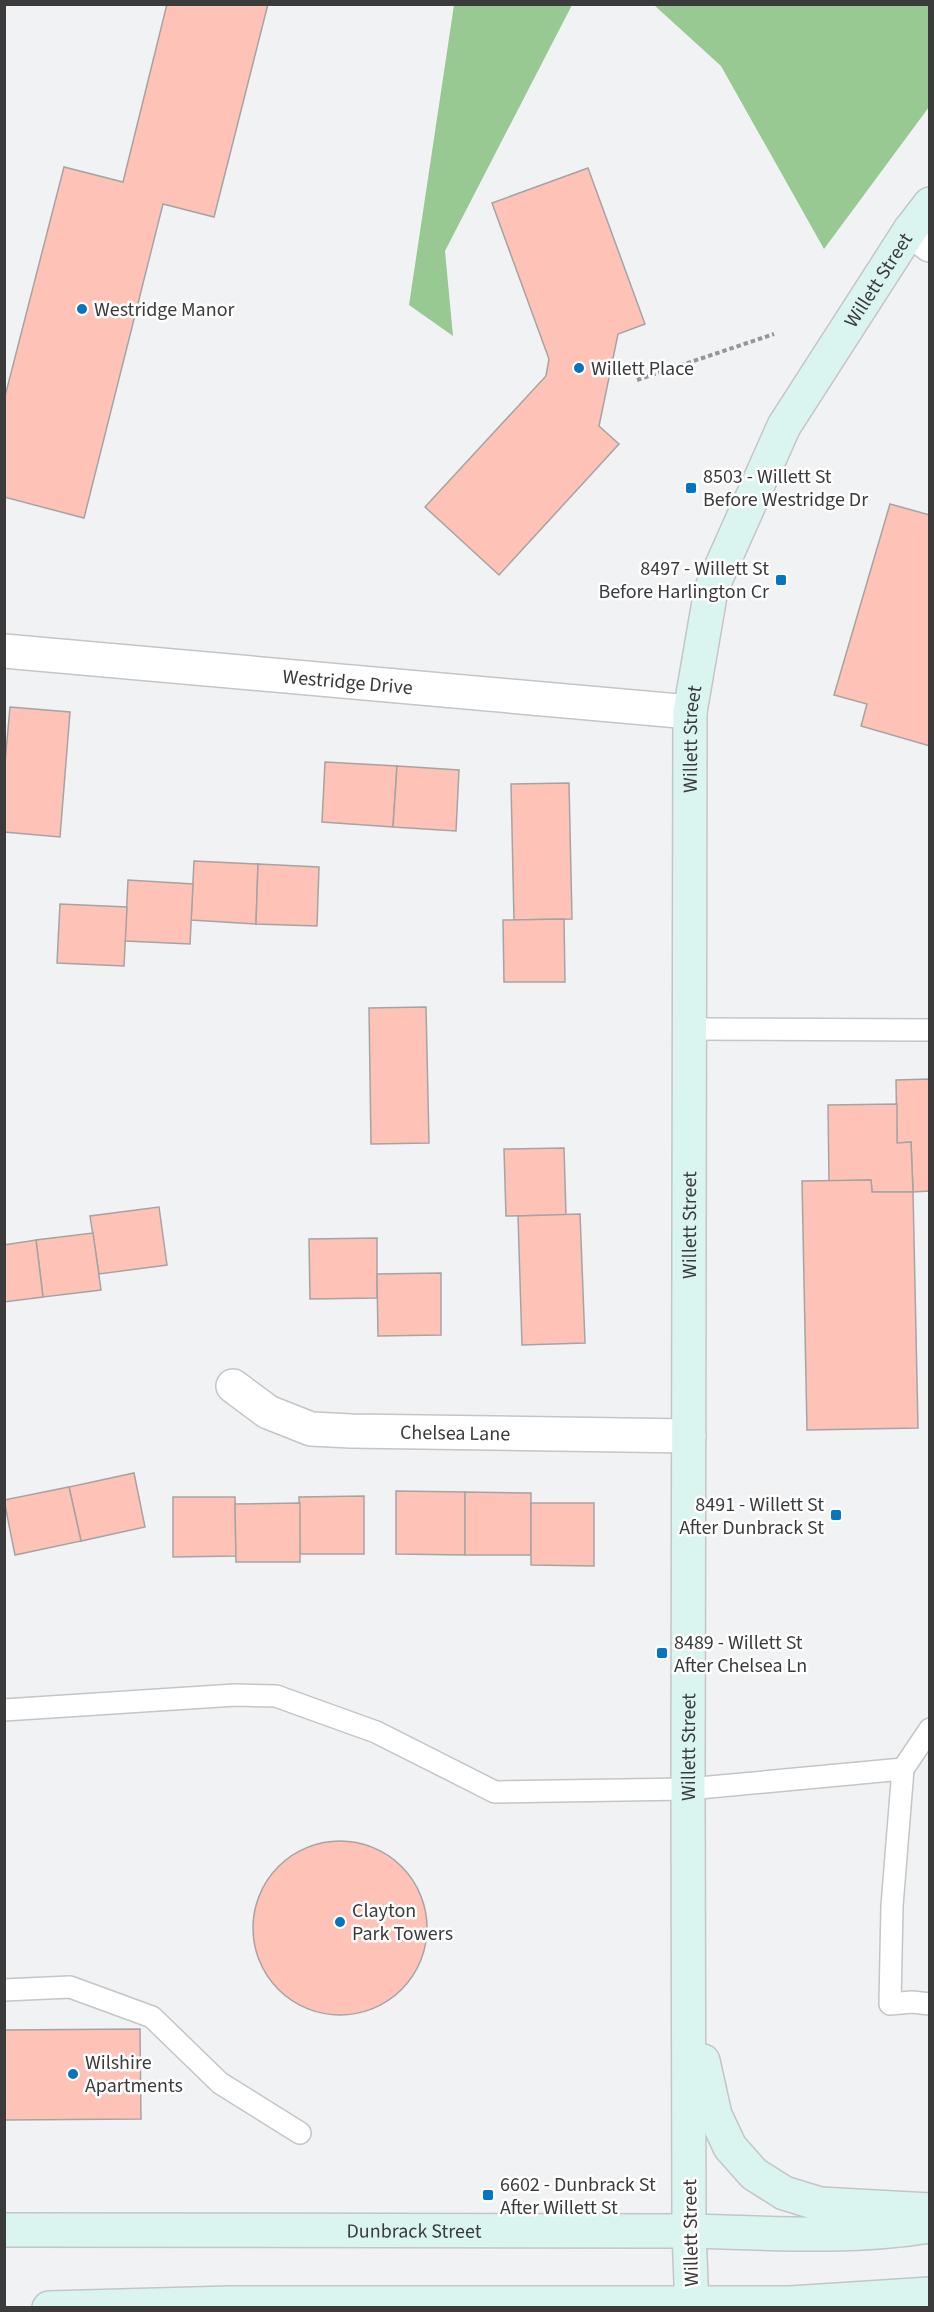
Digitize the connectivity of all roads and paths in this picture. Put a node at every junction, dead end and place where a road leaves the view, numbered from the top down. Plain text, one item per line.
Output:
1 (930, 204) edge
2 (920, 238) edge
3 (774, 333) dead end
4 (637, 380) dead end
5 (4, 651) edge
6 (690, 712) junction
7 (689, 1029) junction
8 (930, 1030) edge
9 (233, 1386) dead end
10 (688, 1436) junction
11 (4, 1710) edge
12 (930, 1728) edge
13 (903, 1769) junction
14 (688, 1789) junction
15 (4, 1990) edge
16 (690, 1997) junction
17 (930, 2004) edge
18 (300, 2133) dead end
19 (930, 2211) edge
20 (930, 2226) edge
21 (4, 2230) edge
22 (689, 2231) junction
23 (930, 2295) edge
24 (229, 2305) edge
25 (498, 2306) edge
26 (692, 2306) edge
27 (49, 2307) edge

1 - 2 main road, Willett Street
2 - 6 main road, Willett Street
3 - 4 path
5 - 6 street, Westridge Drive
6 - 7 main road, Willett Street
7 - 8 lane
7 - 10 main road, Willett Street
9 - 10 street, Chelsea Lane
10 - 14 main road, Willett Street
11 - 14 lane
12 - 13 lane
13 - 14 lane
13 - 17 lane
14 - 16 main road, Willett Street
15 - 18 lane
16 - 19 main road
16 - 22 main road, Willett Street
20 - 22 main road, Dunbrack Street
21 - 22 main road, Dunbrack Street
22 - 26 main road, Willett Street
23 - 26 main road
24 - 25 main road
24 - 27 main road
25 - 26 main road

